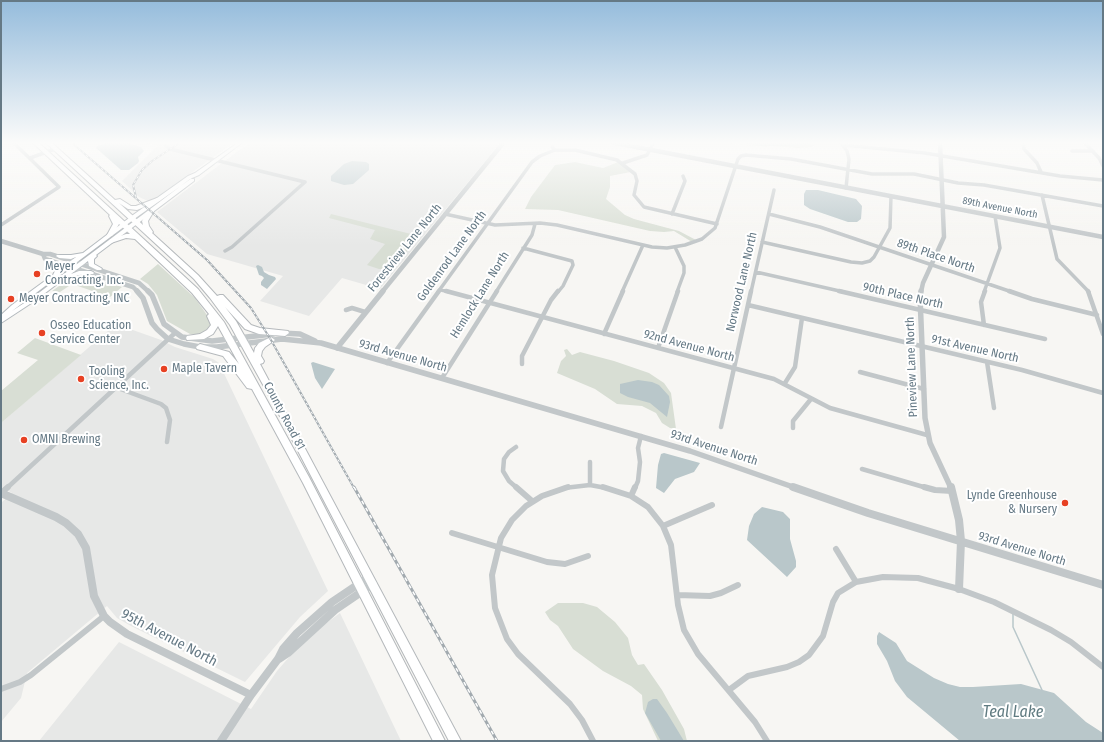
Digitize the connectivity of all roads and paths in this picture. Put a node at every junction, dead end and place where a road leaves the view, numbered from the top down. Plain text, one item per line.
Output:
1 (683, 176) dead end
2 (49, 177) edge
3 (72, 177) edge
4 (86, 177) edge
5 (191, 177) edge
6 (195, 177) edge
7 (283, 177) edge
8 (476, 177) edge
9 (522, 177) edge
10 (636, 177) edge
11 (733, 177) edge
12 (789, 177) edge
13 (848, 177) edge
14 (926, 177) edge
15 (941, 177) edge
16 (1067, 177) edge
17 (941, 180) junction
18 (1103, 180) edge
19 (96, 186) junction
20 (846, 188) junction
21 (774, 190) dead end
22 (1042, 195) junction
23 (891, 196) junction
24 (159, 199) junction
25 (100, 203) junction
26 (942, 206) junction
27 (1103, 206) edge
28 (149, 209) junction
29 (445, 214) junction
30 (672, 214) junction
31 (769, 214) junction
32 (995, 216) junction
33 (134, 220) junction
34 (488, 224) junction
35 (535, 224) junction
36 (717, 224) junction
37 (1, 225) edge
38 (1049, 226) junction
39 (126, 227) junction
40 (137, 237) junction
41 (1103, 237) edge
42 (111, 238) junction
43 (1, 241) edge
44 (158, 242) junction
45 (762, 242) junction
46 (643, 245) junction
47 (675, 247) junction
48 (879, 247) junction
49 (524, 248) junction
50 (91, 250) junction
51 (98, 251) junction
52 (225, 251) dead end
53 (43, 254) junction
54 (59, 256) junction
55 (49, 260) junction
56 (75, 262) junction
57 (81, 264) junction
58 (932, 265) junction
59 (69, 266) junction
60 (75, 268) junction
61 (98, 269) junction
62 (756, 272) junction
63 (91, 273) junction
64 (53, 278) junction
65 (201, 282) junction
66 (988, 284) junction
67 (441, 290) junction
68 (34, 299) junction
69 (203, 300) junction
70 (489, 303) junction
71 (748, 304) junction
72 (346, 310) dead end
73 (921, 311) junction
74 (365, 312) junction
75 (1097, 314) junction
76 (542, 318) junction
77 (802, 318) junction
78 (1, 319) edge
79 (984, 325) junction
80 (175, 333) junction
81 (285, 333) junction
82 (604, 334) junction
83 (1103, 334) edge
84 (190, 338) junction
85 (168, 339) junction
86 (1045, 339) dead end
87 (244, 340) junction
88 (271, 340) junction
89 (315, 341) junction
90 (232, 342) junction
91 (200, 347) junction
92 (337, 348) junction
93 (658, 348) junction
94 (922, 348) junction
95 (987, 362) junction
96 (387, 363) junction
97 (522, 364) dead end
98 (733, 368) junction
99 (860, 372) dead end
100 (442, 378) junction
101 (785, 384) junction
102 (115, 387) junction
103 (924, 389) junction
104 (1103, 393) edge
105 (260, 398) junction
106 (275, 399) junction
107 (810, 399) junction
108 (994, 408) dead end
109 (721, 427) dead end
110 (793, 428) dead end
111 (927, 435) junction
112 (641, 436) junction
113 (167, 442) dead end
114 (516, 447) dead end
115 (590, 462) dead end
116 (862, 468) dead end
117 (590, 485) junction
118 (952, 491) junction
119 (1, 493) edge
120 (631, 496) junction
121 (532, 501) junction
122 (712, 505) dead end
123 (663, 526) junction
124 (452, 533) dead end
125 (961, 541) junction
126 (498, 546) junction
127 (836, 549) dead end
128 (588, 556) dead end
129 (371, 581) junction
130 (856, 582) junction
131 (738, 585) dead end
132 (1103, 585) edge
133 (360, 588) junction
134 (959, 589) junction
135 (677, 595) junction
136 (104, 616) junction
137 (1103, 666) edge
138 (1, 689) edge
139 (729, 690) junction
140 (251, 695) junction
141 (221, 741) edge
142 (438, 741) edge
143 (455, 741) edge
144 (593, 741) edge
145 (768, 741) edge

1 - 30 street
2 - 37 street
3 - 25 highway, County Road 81
4 - 19 highway, County Road 81
5 - 24 main road
6 - 28 main road
7 - 52 street
8 - 29 street, Forestview Lane North
9 - 34 street, Goldenrod Lane North
10 - 30 street
11 - 36 street
12 - 20 street, 89th Avenue North
13 - 20 street
14 - 17 street
15 - 17 street, Pineview Lane North
16 - 18 street
17 - 22 street
17 - 26 street, Pineview Lane North
19 - 24 highway
19 - 33 highway, County Road 81
20 - 23 street, 89th Avenue North
21 - 31 street, Norwood Lane North
22 - 27 street
22 - 38 street
23 - 26 street, 89th Avenue North
23 - 48 street
24 - 28 main road
25 - 39 highway, County Road 81
25 - 42 highway
26 - 32 street, 89th Avenue North
26 - 58 street, Pineview Lane North
28 - 33 main road
28 - 44 highway
29 - 34 street
29 - 74 street, Forestview Lane North
30 - 36 street
31 - 45 street, Norwood Lane North
31 - 48 street, 89th Place North
32 - 38 street, 89th Avenue North
32 - 66 street
33 - 39 main road
33 - 44 highway, County Road 81
34 - 35 street
34 - 67 street, Goldenrod Lane North
35 - 46 street
35 - 49 street, Hemlock Lane North
36 - 47 street
38 - 41 street, 89th Avenue North
38 - 75 street
39 - 40 highway, County Road 81
39 - 42 main road
40 - 42 highway
40 - 69 highway, County Road 81
42 - 50 main road
42 - 51 main road
43 - 53 street, 93rd Avenue North
44 - 65 highway, County Road 81
45 - 48 street
45 - 62 street, Norwood Lane North
46 - 47 street
46 - 82 street
47 - 93 street
48 - 58 street, 89th Place North
49 - 70 street, Hemlock Lane North
49 - 76 street
50 - 54 main road
50 - 56 main road
51 - 57 main road
51 - 61 main road
53 - 54 street, 93rd Avenue North
53 - 55 street, 93rd Avenue North
54 - 56 street, 93rd Avenue North
55 - 59 street, 93rd Avenue North
55 - 64 main road
56 - 57 street, 93rd Avenue North
56 - 59 main road
57 - 60 main road
57 - 61 street, 93rd Avenue North
58 - 66 street, 89th Place North
58 - 73 street, Pineview Lane North
59 - 60 street, 93rd Avenue North
59 - 64 main road
60 - 63 street, 93rd Avenue North
60 - 68 main road
61 - 80 street, 93rd Avenue North
62 - 71 street, Norwood Lane North
62 - 73 street, 90th Place North
63 - 68 main road
63 - 85 street, 93rd Avenue North
64 - 78 main road
65 - 81 highway
65 - 87 highway, County Road 81
66 - 75 street, 89th Place North
66 - 79 street
67 - 70 street, 92nd Avenue North
67 - 96 street, Goldenrod Lane North
68 - 78 main road
69 - 84 highway
69 - 90 highway, County Road 81
70 - 76 street, 92nd Avenue North
70 - 100 street, Hemlock Lane North
71 - 77 street, 91st Avenue North
71 - 98 street, Norwood Lane North
72 - 74 street
73 - 79 street, 90th Place North
73 - 94 street, Pineview Lane North
74 - 92 street, Forestview Lane North
75 - 83 street
76 - 82 street, 92nd Avenue North
76 - 97 street
77 - 94 street, 91st Avenue North
77 - 101 street
79 - 86 street, 90th Place North
80 - 84 street, 93rd Avenue North
80 - 85 street
81 - 87 street, 93rd Avenue North
81 - 89 street, 93rd Avenue North
82 - 93 street, 92nd Avenue North
84 - 90 street, 93rd Avenue North
85 - 91 street, 93rd Avenue North
85 - 102 street
87 - 88 street, 93rd Avenue North
87 - 90 street, 93rd Avenue North
87 - 106 highway, County Road 81
88 - 89 street, 93rd Avenue North
88 - 106 highway
89 - 92 street, 93rd Avenue North
90 - 91 street, 93rd Avenue North
90 - 105 highway, County Road 81
91 - 105 highway
92 - 96 street, 93rd Avenue North
93 - 98 street, 92nd Avenue North
94 - 95 street, 91st Avenue North
94 - 103 street, Pineview Lane North
95 - 104 street, 91st Avenue North
95 - 108 street
96 - 100 street, 93rd Avenue North
98 - 101 street, 92nd Avenue North
98 - 109 street, Norwood Lane North
99 - 103 street
100 - 112 street, 93rd Avenue North
101 - 107 street, 92nd Avenue North
102 - 113 street
102 - 119 street
103 - 111 street, Pineview Lane North
105 - 133 highway, County Road 81
106 - 129 highway, County Road 81
107 - 110 street
107 - 111 street, 92nd Avenue North
111 - 118 street, Pineview Lane North
112 - 120 street
112 - 125 street, 93rd Avenue North
114 - 121 street
115 - 117 street
116 - 118 street
117 - 120 street
117 - 121 street
118 - 125 street, Pineview Lane North
119 - 136 street, 95th Avenue North
120 - 123 street
121 - 126 street
122 - 123 street
123 - 135 street
124 - 126 street
125 - 132 street, 93rd Avenue North
125 - 134 street, Pineview Lane North
126 - 128 street
126 - 144 street
127 - 130 street
129 - 133 street
129 - 143 highway, County Road 81
130 - 134 street
130 - 139 street
131 - 135 street
133 - 140 street
133 - 142 highway, County Road 81
134 - 137 street
135 - 139 street
136 - 138 street
136 - 140 street, 95th Avenue North
139 - 145 street
140 - 141 street

